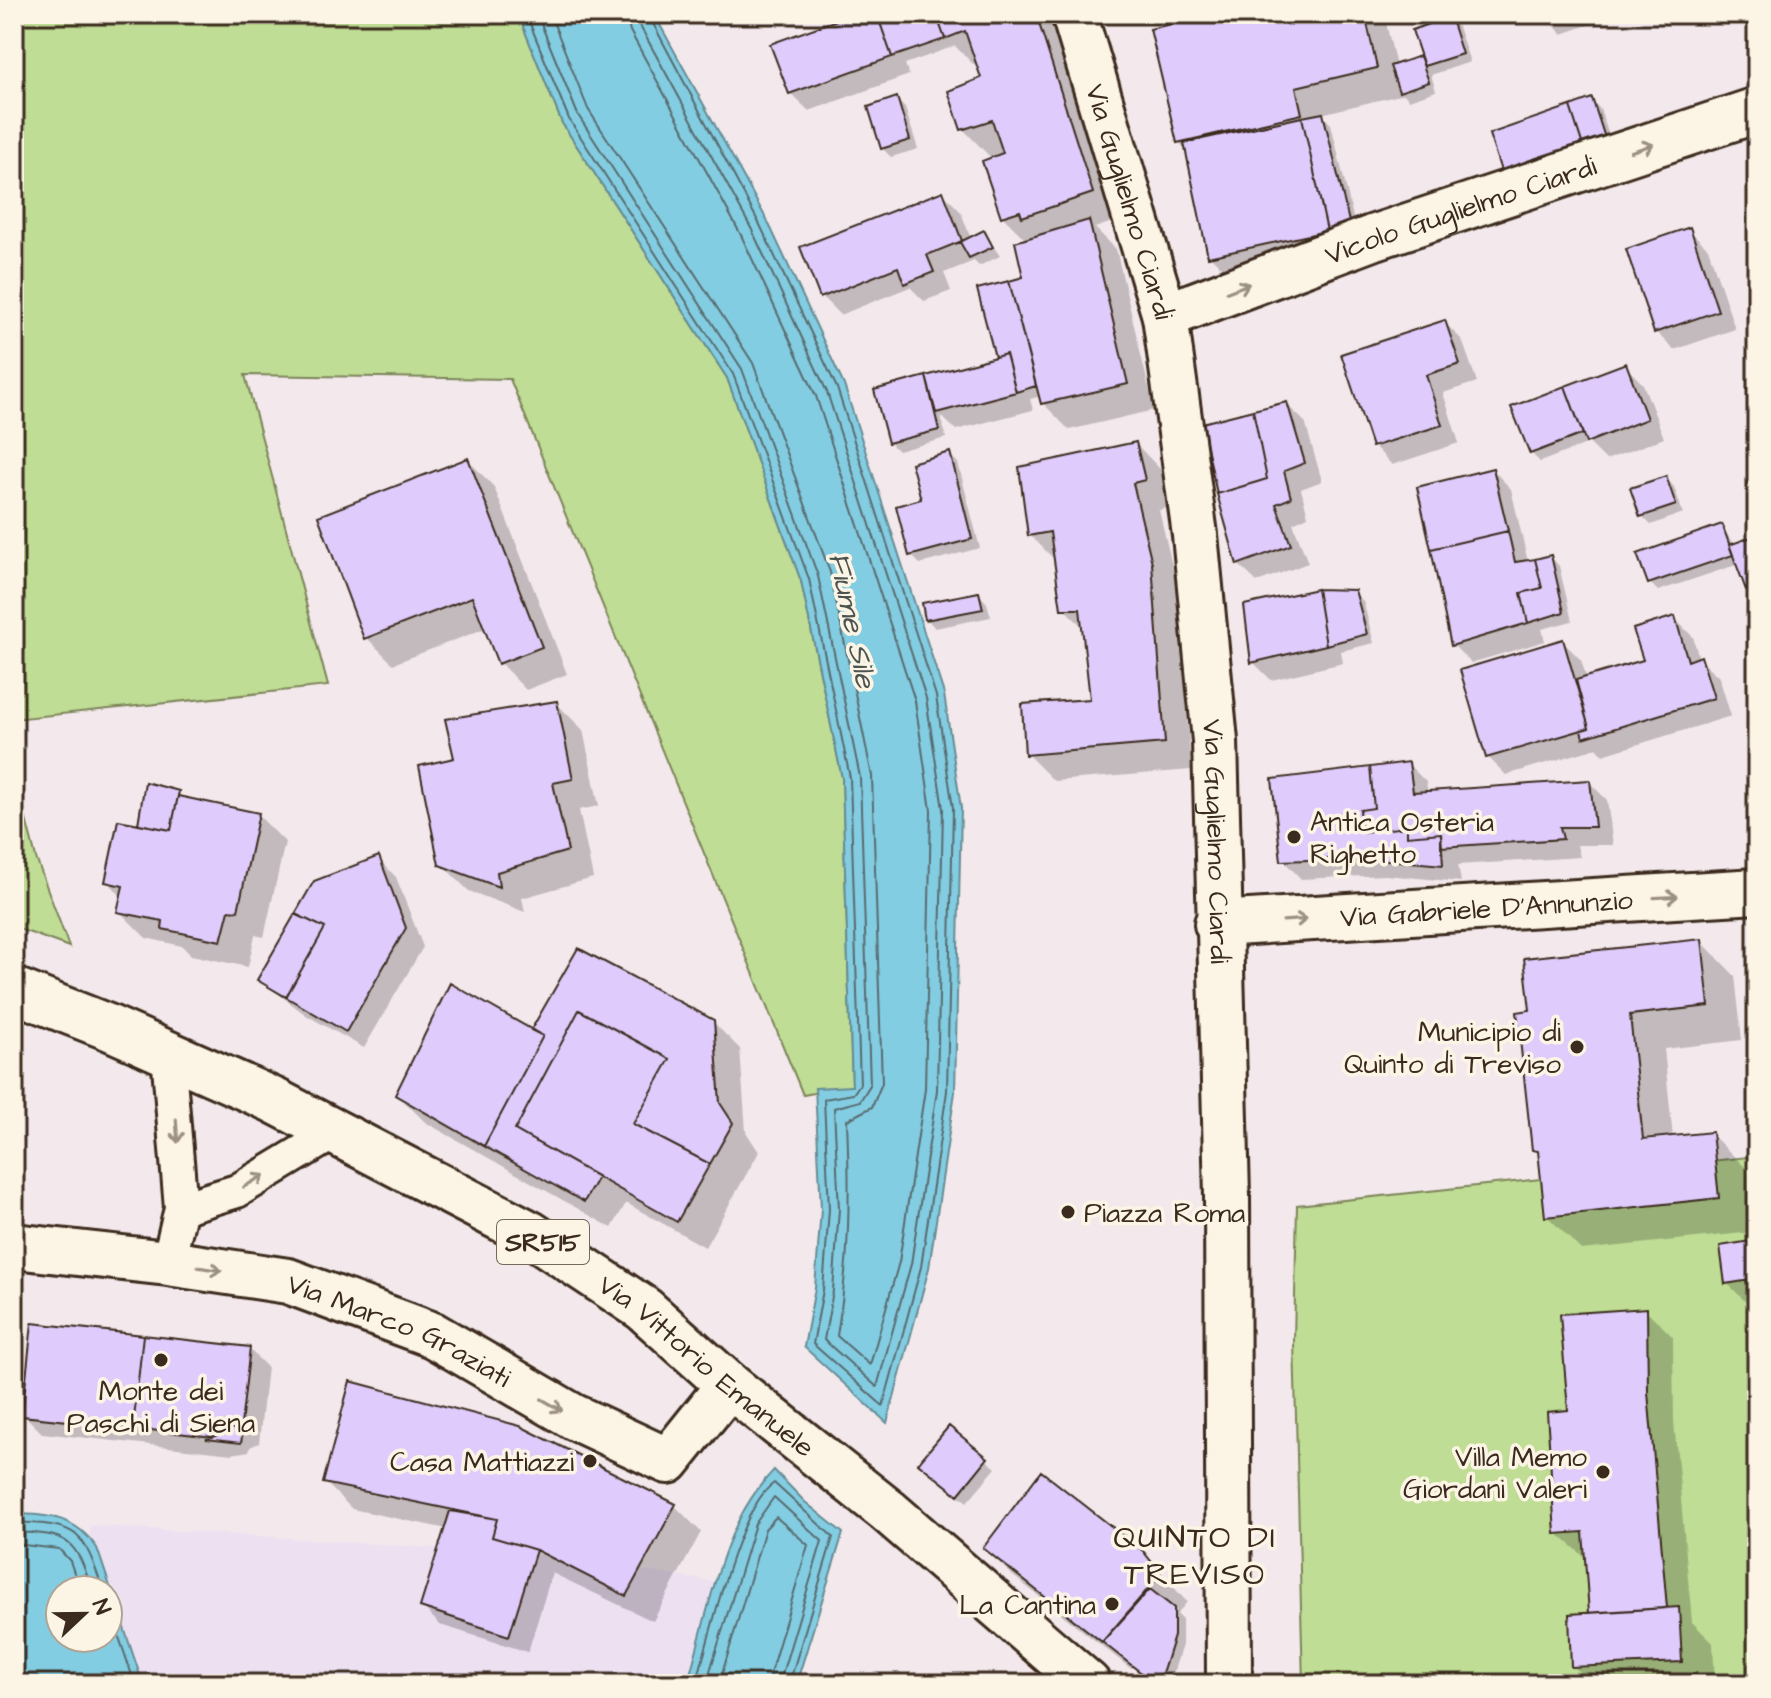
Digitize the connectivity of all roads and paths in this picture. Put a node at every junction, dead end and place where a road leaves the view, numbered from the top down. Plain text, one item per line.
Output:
1 (1074, 14) edge
2 (1757, 110) edge
3 (1165, 316) junction
4 (1757, 891) edge
5 (1217, 924) junction
6 (14, 990) edge
7 (168, 1054) junction
8 (335, 1132) junction
9 (181, 1208) junction
10 (31, 1249) edge
11 (168, 1263) junction
12 (729, 1385) junction
13 (1019, 1626) junction
14 (1071, 1684) edge
15 (1088, 1684) edge
16 (1229, 1684) edge

1 - 3 main road, Via Guglielmo Ciardi
3 -> 2 main road, Vicolo Guglielmo Ciardi
3 - 5 main road, Via Guglielmo Ciardi
5 -> 4 main road, Via Gabriele D'Annunzio
5 - 16 main road, Via Guglielmo Ciardi
6 - 7 main road, Via Vittorio Emanuele / SR515
7 - 8 main road, Via Vittorio Emanuele / SR515
7 -> 9 lane
9 -> 8 lane
8 - 12 main road, Via Vittorio Emanuele / SR515
9 - 11 lane
10 - 11 main road, Via Marco Graziati
11 -> 12 main road, Via Marco Graziati
12 - 13 main road, Via Vittorio Emanuele / SR515
13 - 14 main road, Via Vittorio Emanuele / SR515
13 - 15 main road, Via Vittorio Emanuele / SR515

